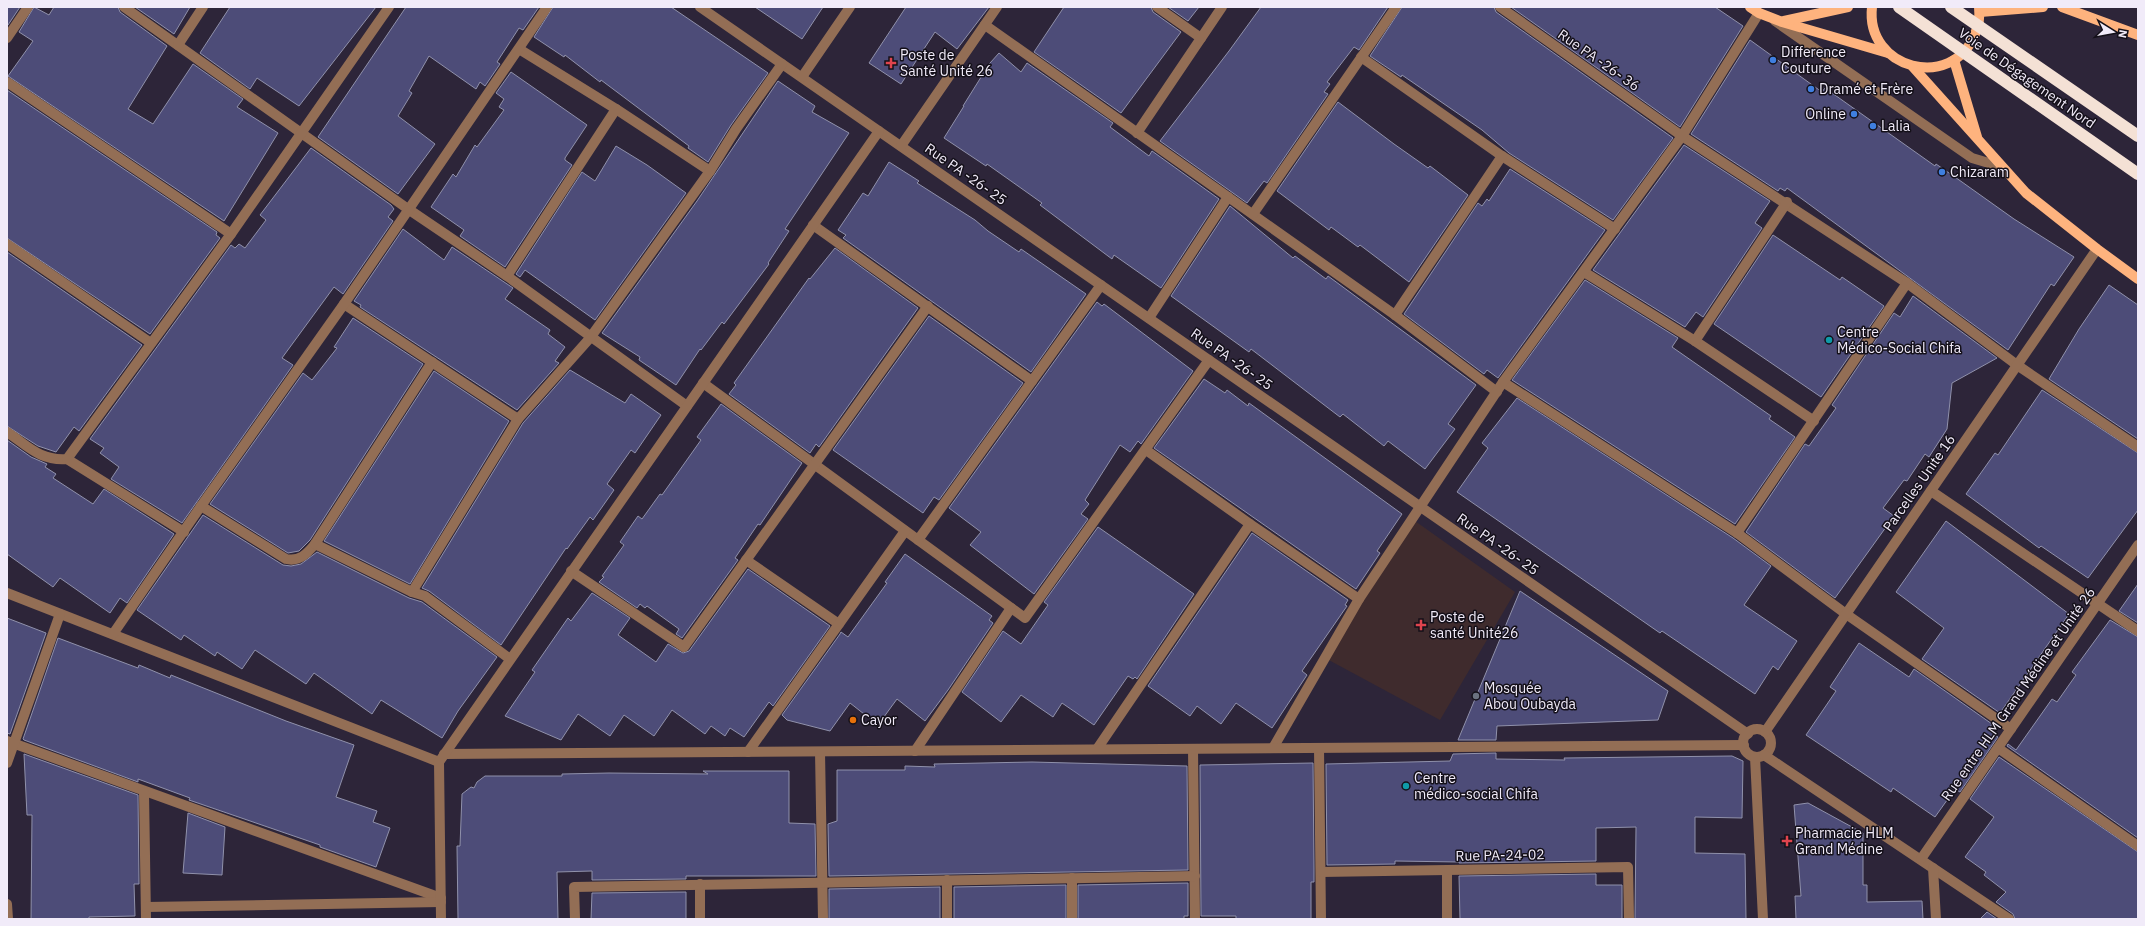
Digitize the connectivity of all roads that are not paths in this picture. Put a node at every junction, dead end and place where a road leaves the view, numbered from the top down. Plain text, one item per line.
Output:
1 (28, 7) edge
2 (124, 7) edge
3 (203, 7) edge
4 (388, 7) edge
5 (547, 7) edge
6 (700, 7) edge
7 (850, 7) edge
8 (997, 7) edge
9 (1157, 7) edge
10 (1222, 7) edge
11 (1396, 7) edge
12 (1500, 7) edge
13 (1750, 7) edge
14 (1848, 7) edge
15 (1872, 7) edge
16 (1899, 7) edge
17 (1951, 7) edge
18 (2043, 7) edge
19 (2062, 7) edge
20 (1979, 10) edge
21 (1764, 15) junction
22 (1782, 22) junction
23 (985, 25) junction
24 (2138, 36) edge
25 (7, 38) edge
26 (1201, 38) junction
27 (178, 45) junction
28 (518, 49) junction
29 (1888, 53) junction
30 (1361, 57) junction
31 (1954, 60) junction
32 (782, 64) junction
33 (1913, 66) junction
34 (802, 78) junction
35 (7, 82) edge
36 (616, 109) junction
37 (879, 131) junction
38 (301, 132) junction
39 (1137, 133) junction
40 (1682, 136) junction
41 (2138, 136) edge
42 (1978, 141) junction
43 (901, 146) junction
44 (1502, 156) junction
45 (2002, 167) junction
46 (710, 171) junction
47 (2138, 174) edge
48 (1228, 197) junction
49 (1787, 202) junction
50 (408, 209) junction
51 (1253, 214) junction
52 (813, 225) junction
53 (1615, 229) junction
54 (231, 234) junction
55 (7, 244) edge
56 (2097, 249) junction
57 (1584, 272) junction
58 (507, 276) junction
59 (2138, 278) edge
60 (1907, 283) junction
61 (1101, 285) junction
62 (344, 304) junction
63 (928, 306) junction
64 (1395, 315) junction
65 (1149, 318) junction
66 (590, 338) junction
67 (1695, 341) junction
68 (151, 343) junction
69 (1209, 360) junction
70 (432, 362) junction
71 (2017, 365) junction
72 (1032, 381) junction
73 (1503, 382) junction
74 (703, 383) junction
75 (1497, 392) junction
76 (687, 406) junction
77 (518, 419) junction
78 (1814, 422) junction
79 (7, 432) edge
80 (2138, 447) edge
81 (1146, 450) junction
82 (66, 459) junction
83 (815, 464) junction
84 (1931, 491) junction
85 (200, 506) junction
86 (1420, 507) junction
87 (1250, 524) junction
88 (905, 531) junction
89 (184, 532) junction
90 (1736, 533) junction
91 (918, 540) junction
92 (315, 544) junction
93 (2138, 545) edge
94 (746, 560) junction
95 (571, 571) junction
96 (412, 592) junction
97 (7, 593) edge
98 (1359, 599) junction
99 (2097, 603) junction
100 (1011, 608) junction
101 (60, 614) junction
102 (1846, 614) junction
103 (839, 624) junction
104 (2138, 631) edge
105 (113, 634) junction
106 (510, 659) junction
107 (2011, 729) junction
108 (1765, 732) junction
109 (1748, 734) junction
110 (11, 743) edge
111 (1744, 745) junction
112 (1274, 748) junction
113 (1319, 748) junction
114 (1998, 748) junction
115 (1097, 749) junction
116 (1193, 749) junction
117 (915, 751) junction
118 (748, 752) junction
119 (820, 752) junction
120 (1760, 756) junction
121 (441, 758) junction
122 (7, 763) edge
123 (144, 792) junction
124 (2138, 846) edge
125 (1921, 859) junction
126 (1934, 868) junction
127 (1447, 870) junction
128 (1321, 872) junction
129 (1195, 876) junction
130 (1072, 878) junction
131 (947, 880) junction
132 (822, 882) junction
133 (700, 884) junction
134 (441, 900) junction
135 (7, 904) edge
136 (146, 907) junction
137 (8, 919) edge
138 (146, 919) edge
139 (441, 919) edge
140 (575, 919) edge
141 (700, 919) edge
142 (823, 919) edge
143 (947, 919) edge
144 (1072, 919) edge
145 (1196, 919) edge
146 (1321, 919) edge
147 (1447, 919) edge
148 (1629, 919) edge
149 (1763, 919) edge
150 (1936, 919) edge
151 (2008, 919) edge

1 - 25 street
2 - 27 street
3 - 27 street
4 - 38 street
5 - 28 street
6 - 32 street, Rue PA -26- 25
7 - 34 street
8 - 23 street
9 - 26 street
10 - 26 street
11 - 30 street
12 - 40 street, Rue PA -26- 36
13 - 21 main road
14 - 22 main road
15 - 29 main road
16 - 47 highway, Voie de Dégagement Nord, bridge
17 - 41 highway, Voie de Dégagement Nord, bridge
18 - 20 main road
19 - 24 main road
20 - 31 main road
21 - 22 main road
21 - 40 street
21 - 45 street
22 - 29 main road
23 - 39 street
23 - 43 street
26 - 39 street
27 - 38 street
28 - 36 street
28 - 50 street
29 - 33 main road
30 - 44 street
30 - 51 street
31 - 33 main road
31 - 42 main road
32 - 34 street, Rue PA -26- 25
32 - 46 street
33 - 42 main road
34 - 37 street, Rue PA -26- 25
35 - 54 street
36 - 46 street
36 - 58 street
37 - 43 street, Rue PA -26- 25
37 - 52 street
38 - 50 street
38 - 54 street
39 - 48 street
40 - 49 street, Rue PA -26- 36
40 - 53 street
42 - 45 main road
43 - 61 street, Rue PA -26- 25
44 - 53 street
44 - 64 street
45 - 56 main road
46 - 66 street
48 - 51 street
48 - 65 street
49 - 60 street, Rue PA -26- 36
49 - 67 street
50 - 58 street
50 - 62 street
51 - 64 street
52 - 63 street
52 - 74 street
53 - 57 street
54 - 68 street
55 - 68 street
56 - 59 main road
56 - 71 street, Parcelles Unite 16
57 - 67 street
57 - 73 street
58 - 66 street
60 - 71 street, Rue PA -26- 36
60 - 78 street
61 - 65 street, Rue PA -26- 25
61 - 72 street
62 - 70 street
62 - 85 street
63 - 72 street
63 - 83 street
64 - 75 street
65 - 69 street, Rue PA -26- 25
66 - 76 street
66 - 77 street
67 - 78 street
68 - 82 street
69 - 81 street
69 - 86 street, Rue PA -26- 25
70 - 77 street
70 - 92 street
71 - 80 street, Rue PA -26- 36
71 - 84 street, Parcelles Unite 16
72 - 91 street
73 - 75 street
73 - 90 street
74 - 76 street
74 - 83 street
75 - 86 street
76 - 95 street
77 - 96 street
78 - 90 street
79 - 82 street
81 - 87 street
81 - 100 street
82 - 89 street
83 - 88 street
83 - 94 street
84 - 99 street
84 - 102 street, Parcelles Unite 16
85 - 89 street
85 - 92 street
86 - 98 street
86 - 109 street, Rue PA -26- 25
87 - 98 street
87 - 115 street
88 - 91 street
88 - 103 street
89 - 105 street
90 - 102 street
91 - 100 street
92 - 96 street
93 - 99 street, Rue entre HLM Grand Médine et Unité 26
94 - 95 street
94 - 103 street
95 - 106 street
96 - 106 street
97 - 101 street
98 - 112 street
99 - 104 street
99 - 107 street, Rue entre HLM Grand Médine et Unité 26
100 - 117 street
101 - 105 street
101 - 110 street
102 - 107 street
102 - 108 street, Parcelles Unite 16
103 - 118 street
105 - 121 street
106 - 121 street
107 - 114 street, Rue entre HLM Grand Médine et Unité 26
108 - 109 street
108 - 120 street
109 - 111 street
110 - 122 street
110 - 123 street
111 - 113 street
111 - 120 street
112 - 113 street
112 - 116 street
113 - 128 street
114 - 124 street
114 - 125 street, Rue entre HLM Grand Médine et Unité 26
115 - 116 street
115 - 117 street
116 - 129 street
117 - 119 street
118 - 119 street
118 - 121 street
119 - 132 street
120 - 125 street
120 - 149 street
121 - 134 street
123 - 134 street
123 - 136 street
125 - 126 street
126 - 150 street
126 - 151 street
127 - 128 street, Rue PA-24-02
127 - 147 street
127 - 148 street, Rue PA-24-02
128 - 146 street
129 - 130 street
129 - 145 street
130 - 131 street
130 - 144 street
131 - 132 street
131 - 143 street
132 - 133 street
132 - 142 street
133 - 140 street
133 - 141 street
134 - 136 street
134 - 139 street
135 - 137 street
136 - 138 street

